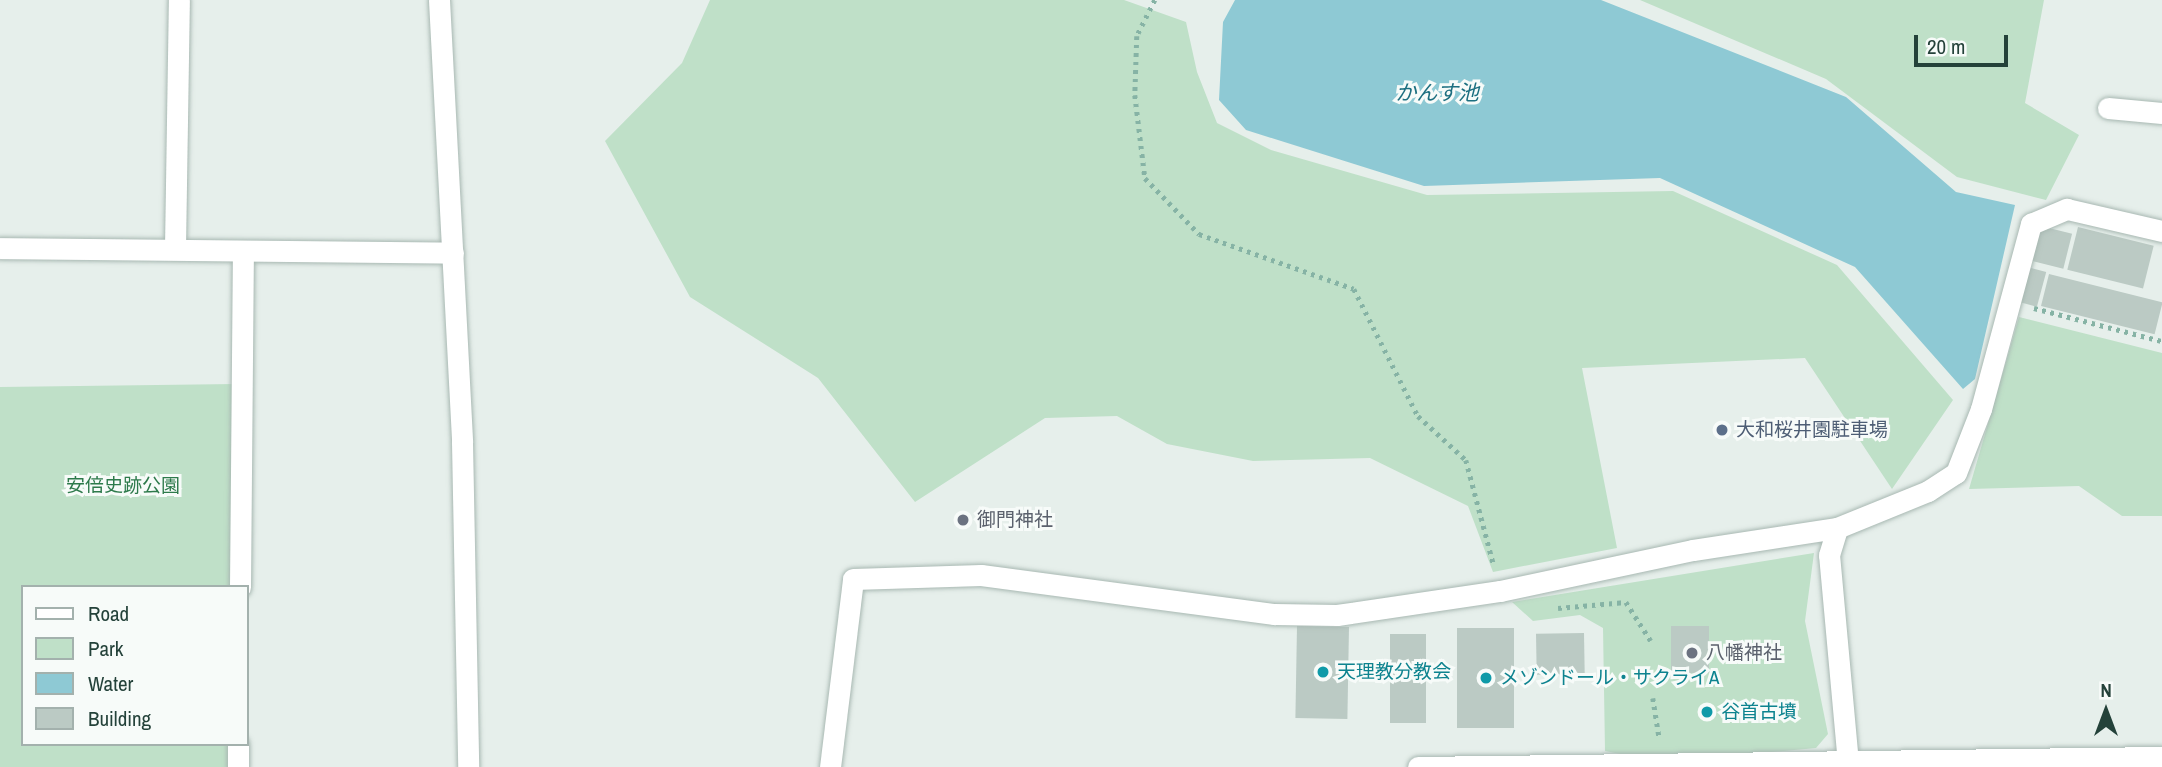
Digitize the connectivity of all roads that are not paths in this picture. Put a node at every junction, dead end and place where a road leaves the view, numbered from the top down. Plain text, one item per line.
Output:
1 (179, 0) edge
2 (439, 0) edge
3 (2108, 108) dead end
4 (2162, 113) edge
5 (2162, 231) edge
6 (0, 248) edge
7 (175, 248) junction
8 (243, 253) junction
9 (453, 253) junction
10 (1837, 528) junction
11 (240, 585) edge
12 (238, 746) edge
13 (2162, 757) edge
14 (1848, 763) junction
15 (1920, 763) edge
16 (237, 767) edge
17 (468, 767) edge
18 (830, 767) edge
19 (1418, 767) edge

1 - 7 street
2 - 9 street
3 - 4 street
5 - 10 street
6 - 7 street
7 - 8 street
8 - 9 street
8 - 11 street
9 - 17 street
10 - 14 street
10 - 18 street
12 - 16 street
13 - 15 street
14 - 15 street
14 - 19 street

